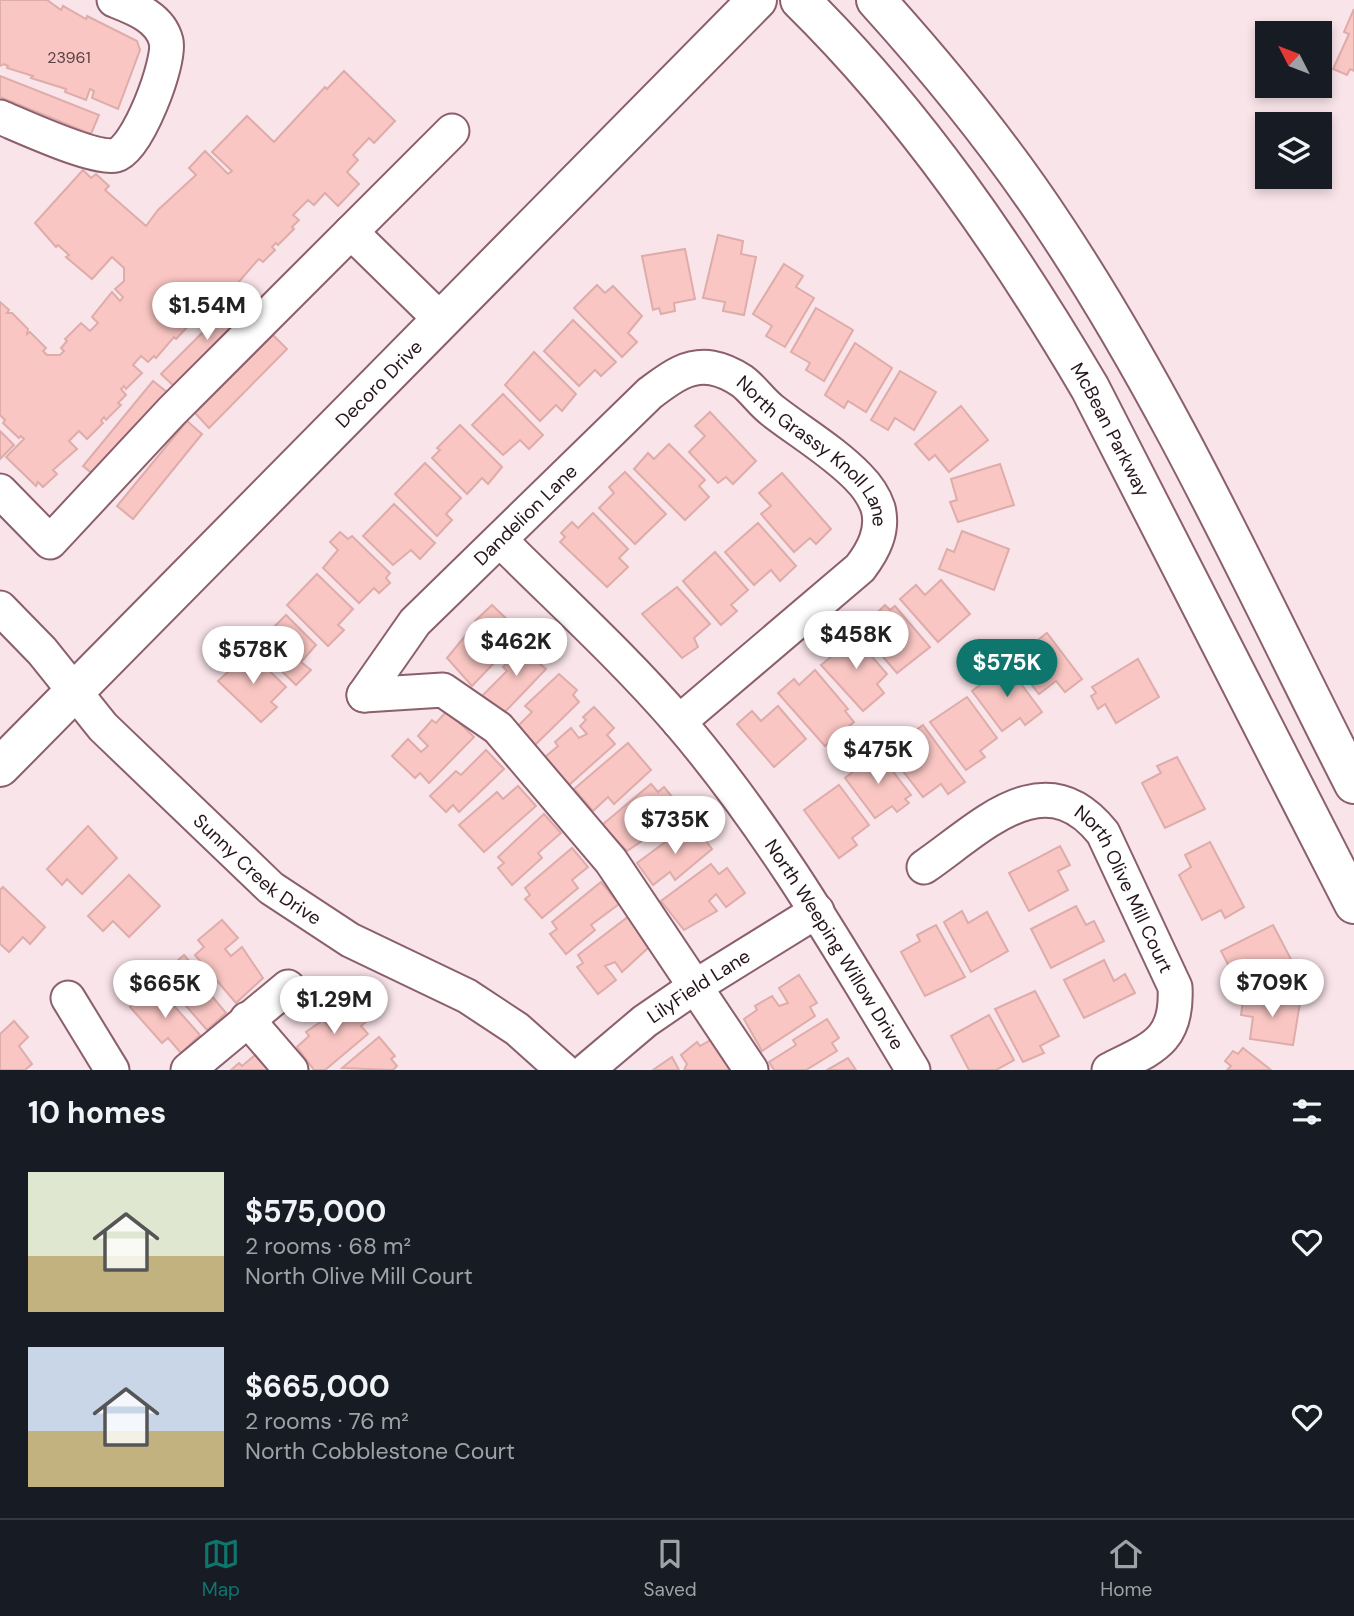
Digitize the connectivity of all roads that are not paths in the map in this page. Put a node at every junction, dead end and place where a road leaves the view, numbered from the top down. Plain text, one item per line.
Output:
1 (114, 0) edge
2 (757, 0) edge
3 (800, 0) edge
4 (876, 0) edge
5 (0, 117) edge
6 (452, 131) dead end
7 (351, 232) junction
8 (441, 320) junction
9 (711, 368) joint
10 (0, 491) edge
11 (500, 540) junction
12 (0, 608) edge
13 (75, 692) junction
14 (679, 722) junction
15 (0, 767) edge
16 (1354, 784) edge
17 (924, 867) dead end
18 (1354, 904) edge
19 (817, 911) junction
20 (696, 986) junction
21 (288, 987) dead end
22 (68, 998) dead end
23 (247, 1020) junction
24 (112, 1070) edge
25 (188, 1070) edge
26 (290, 1070) edge
27 (563, 1070) edge
28 (587, 1070) edge
29 (751, 1070) edge
30 (914, 1070) edge
31 (1109, 1070) edge

1 - 5 street
2 - 8 main road, Decoro Drive
3 - 18 main road, McBean Parkway
4 - 16 main road
6 - 7 street
7 - 8 street
7 - 10 street
8 - 13 main road, Decoro Drive
9 - 11 street, Dandelion Lane
9 - 14 street, North Grassy Knoll Lane
11 - 14 street, North Weeping Willow Drive
11 - 20 street, Dandelion Lane
12 - 13 street, Sunny Creek Drive
13 - 15 main road, Decoro Drive
13 - 27 street, Sunny Creek Drive
14 - 19 street, North Weeping Willow Drive
17 - 31 street, North Olive Mill Court
19 - 20 street, LilyField Lane
19 - 30 street, North Weeping Willow Drive
20 - 28 street, LilyField Lane
20 - 29 street
21 - 23 street
22 - 24 street
23 - 25 street
23 - 26 street

